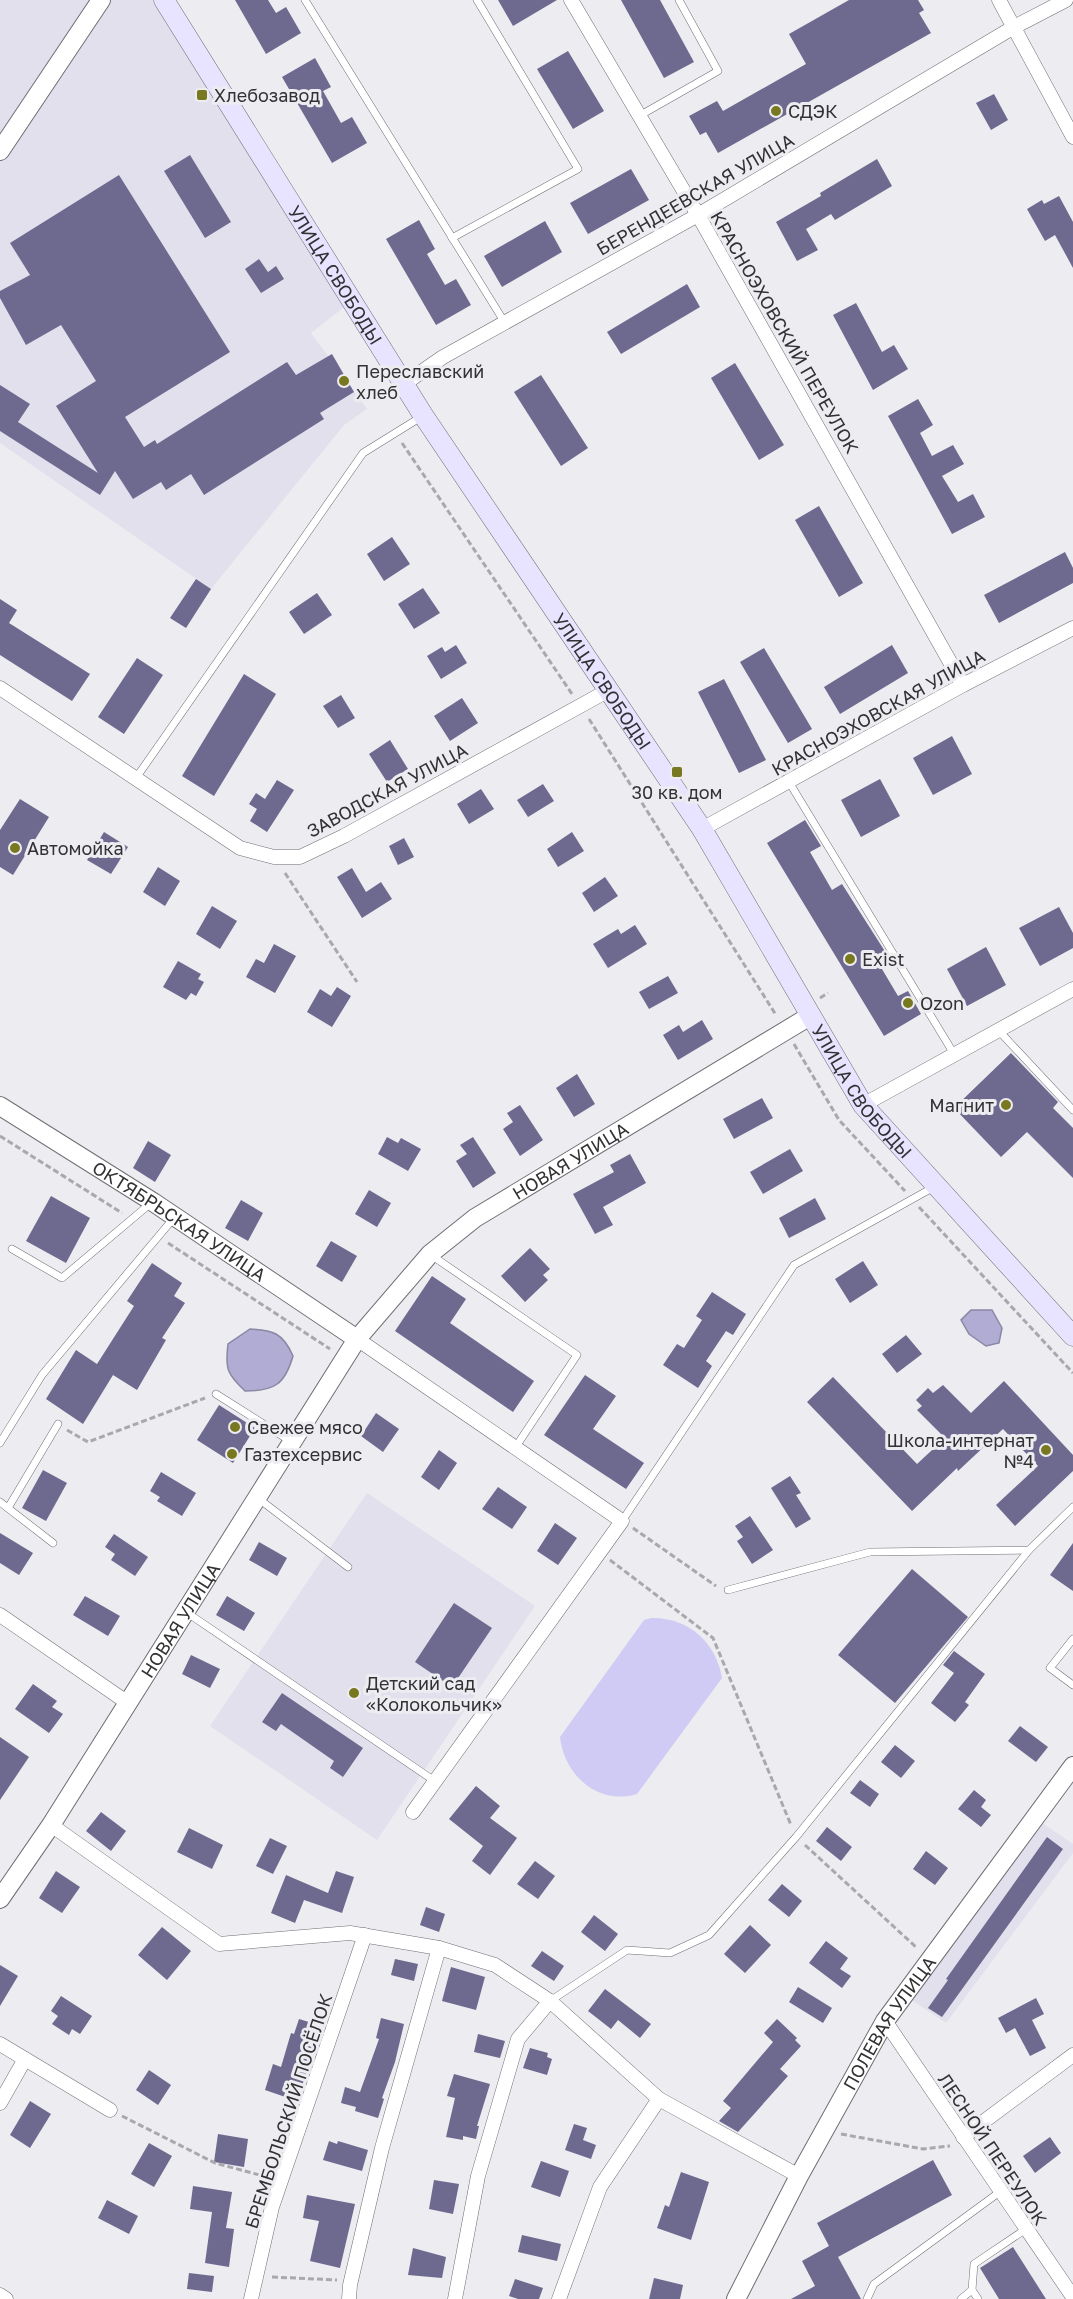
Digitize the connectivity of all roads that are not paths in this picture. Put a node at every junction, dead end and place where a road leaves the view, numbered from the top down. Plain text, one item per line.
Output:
1 (101, 0) edge
2 (164, 0) edge
3 (305, 0) edge
4 (477, 0) edge
5 (571, 0) edge
6 (678, 0) edge
7 (999, 0) edge
8 (1066, 0) edge
9 (1014, 27) junction
10 (639, 116) junction
11 (1073, 137) edge
12 (0, 151) edge
13 (698, 215) junction
14 (452, 238) junction
15 (506, 323) junction
16 (399, 383) junction
17 (423, 415) junction
18 (1073, 628) edge
19 (963, 685) junction
20 (0, 688) edge
21 (609, 690) junction
22 (136, 778) junction
23 (789, 782) junction
24 (702, 829) junction
25 (1073, 989) edge
26 (810, 1016) junction
27 (999, 1031) junction
28 (954, 1054) junction
29 (863, 1105) junction
30 (0, 1106) edge
31 (1073, 1110) edge
32 (936, 1186) junction
33 (153, 1202) junction
34 (175, 1217) junction
35 (12, 1250) dead end
36 (430, 1254) junction
37 (1073, 1336) edge
38 (357, 1339) junction
39 (216, 1394) road end
40 (58, 1424) road end
41 (292, 1442) junction
42 (0, 1443) edge
43 (515, 1448) junction
44 (257, 1497) junction
45 (0, 1502) edge
46 (1073, 1507) edge
47 (8, 1508) junction
48 (622, 1521) junction
49 (53, 1543) dead end
50 (1029, 1550) junction
51 (348, 1567) dead end
52 (728, 1590) road end
53 (186, 1612) junction
54 (0, 1615) edge
55 (1073, 1639) edge
56 (1073, 1685) edge
57 (128, 1703) junction
58 (1073, 1766) edge
59 (436, 1782) junction
60 (413, 1812) dead end
61 (51, 1825) junction
62 (0, 1899) edge
63 (364, 1935) junction
64 (439, 1948) junction
65 (550, 2001) junction
66 (885, 2021) junction
67 (0, 2044) edge
68 (1073, 2055) edge
69 (26, 2060) junction
70 (659, 2099) junction
71 (0, 2103) edge
72 (110, 2110) road end
73 (965, 2139) junction
74 (800, 2176) junction
75 (1001, 2191) junction
76 (1026, 2229) junction
77 (972, 2290) junction
78 (0, 2295) edge
79 (1073, 2297) edge
80 (6, 2299) edge
81 (251, 2299) edge
82 (349, 2299) edge
83 (454, 2299) edge
84 (559, 2299) edge
85 (736, 2299) edge
86 (867, 2299) edge
87 (961, 2299) edge
88 (978, 2299) edge

1 - 12 street
2 - 16 main road, УЛИЦА СВОБОДЫ
3 - 14 lane
4 - 14 lane
5 - 10 street, КРАСНОЭХОВСКИЙ ПЕРЕУЛОК
6 - 10 lane
7 - 9 street
8 - 9 street, БЕРЕНДЕЕВСКАЯ УЛИЦА
9 - 11 street
9 - 13 street, БЕРЕНДЕЕВСКАЯ УЛИЦА
10 - 13 street, КРАСНОЭХОВСКИЙ ПЕРЕУЛОК
13 - 15 street, БЕРЕНДЕЕВСКАЯ УЛИЦА
13 - 19 street, КРАСНОЭХОВСКИЙ ПЕРЕУЛОК
14 - 15 lane
15 - 16 street, БЕРЕНДЕЕВСКАЯ УЛИЦА
16 - 17 main road, УЛИЦА СВОБОДЫ
17 - 21 main road, УЛИЦА СВОБОДЫ
17 - 22 lane
18 - 19 street, КРАСНОЭХОВСКАЯ УЛИЦА
19 - 23 street, КРАСНОЭХОВСКАЯ УЛИЦА
20 - 22 street, ЗАВОДСКАЯ УЛИЦА
21 - 22 street, ЗАВОДСКАЯ УЛИЦА
21 - 24 main road, УЛИЦА СВОБОДЫ
23 - 24 street, КРАСНОЭХОВСКАЯ УЛИЦА
23 - 28 lane
24 - 26 main road, УЛИЦА СВОБОДЫ
25 - 27 street
26 - 29 main road, УЛИЦА СВОБОДЫ
26 - 36 street, НОВАЯ УЛИЦА
27 - 28 street
27 - 31 lane
28 - 29 street
29 - 32 main road, УЛИЦА СВОБОДЫ
30 - 33 street, ОКТЯБРЬСКАЯ УЛИЦА
32 - 37 main road, УЛИЦА СВОБОДЫ
32 - 48 lane
33 - 34 street, ОКТЯБРЬСКАЯ УЛИЦА
33 - 35 lane
34 - 38 street, ОКТЯБРЬСКАЯ УЛИЦА
34 - 42 lane
36 - 38 street, НОВАЯ УЛИЦА
36 - 43 lane
38 - 41 street, НОВАЯ УЛИЦА
38 - 43 street
39 - 41 lane
40 - 47 lane
41 - 44 street, НОВАЯ УЛИЦА
43 - 48 street
44 - 51 lane
44 - 53 street, НОВАЯ УЛИЦА
45 - 47 lane
46 - 50 lane
47 - 49 lane
48 - 59 street
50 - 52 lane
50 - 65 lane
53 - 57 street, НОВАЯ УЛИЦА
53 - 59 lane
54 - 57 street
55 - 56 lane
57 - 61 street, НОВАЯ УЛИЦА
58 - 66 street, ПОЛЕВАЯ УЛИЦА
59 - 60 street
61 - 62 street, НОВАЯ УЛИЦА
61 - 63 street
63 - 64 street
63 - 81 street, БРЕМБОЛЬСКИЙ ПОСЁЛОК
64 - 65 street
64 - 82 street
65 - 70 street
65 - 83 street
66 - 73 street, ЛЕСНОЙ ПЕРЕУЛОК
66 - 74 street, ПОЛЕВАЯ УЛИЦА
67 - 69 street
68 - 73 street
69 - 71 street
69 - 72 street
70 - 74 street
70 - 84 street
73 - 75 street, ЛЕСНОЙ ПЕРЕУЛОК
74 - 85 street, ПОЛЕВАЯ УЛИЦА
75 - 76 street, ЛЕСНОЙ ПЕРЕУЛОК
75 - 86 lane
76 - 77 lane
76 - 79 street, ЛЕСНОЙ ПЕРЕУЛОК
77 - 87 lane
77 - 88 lane
78 - 80 street

